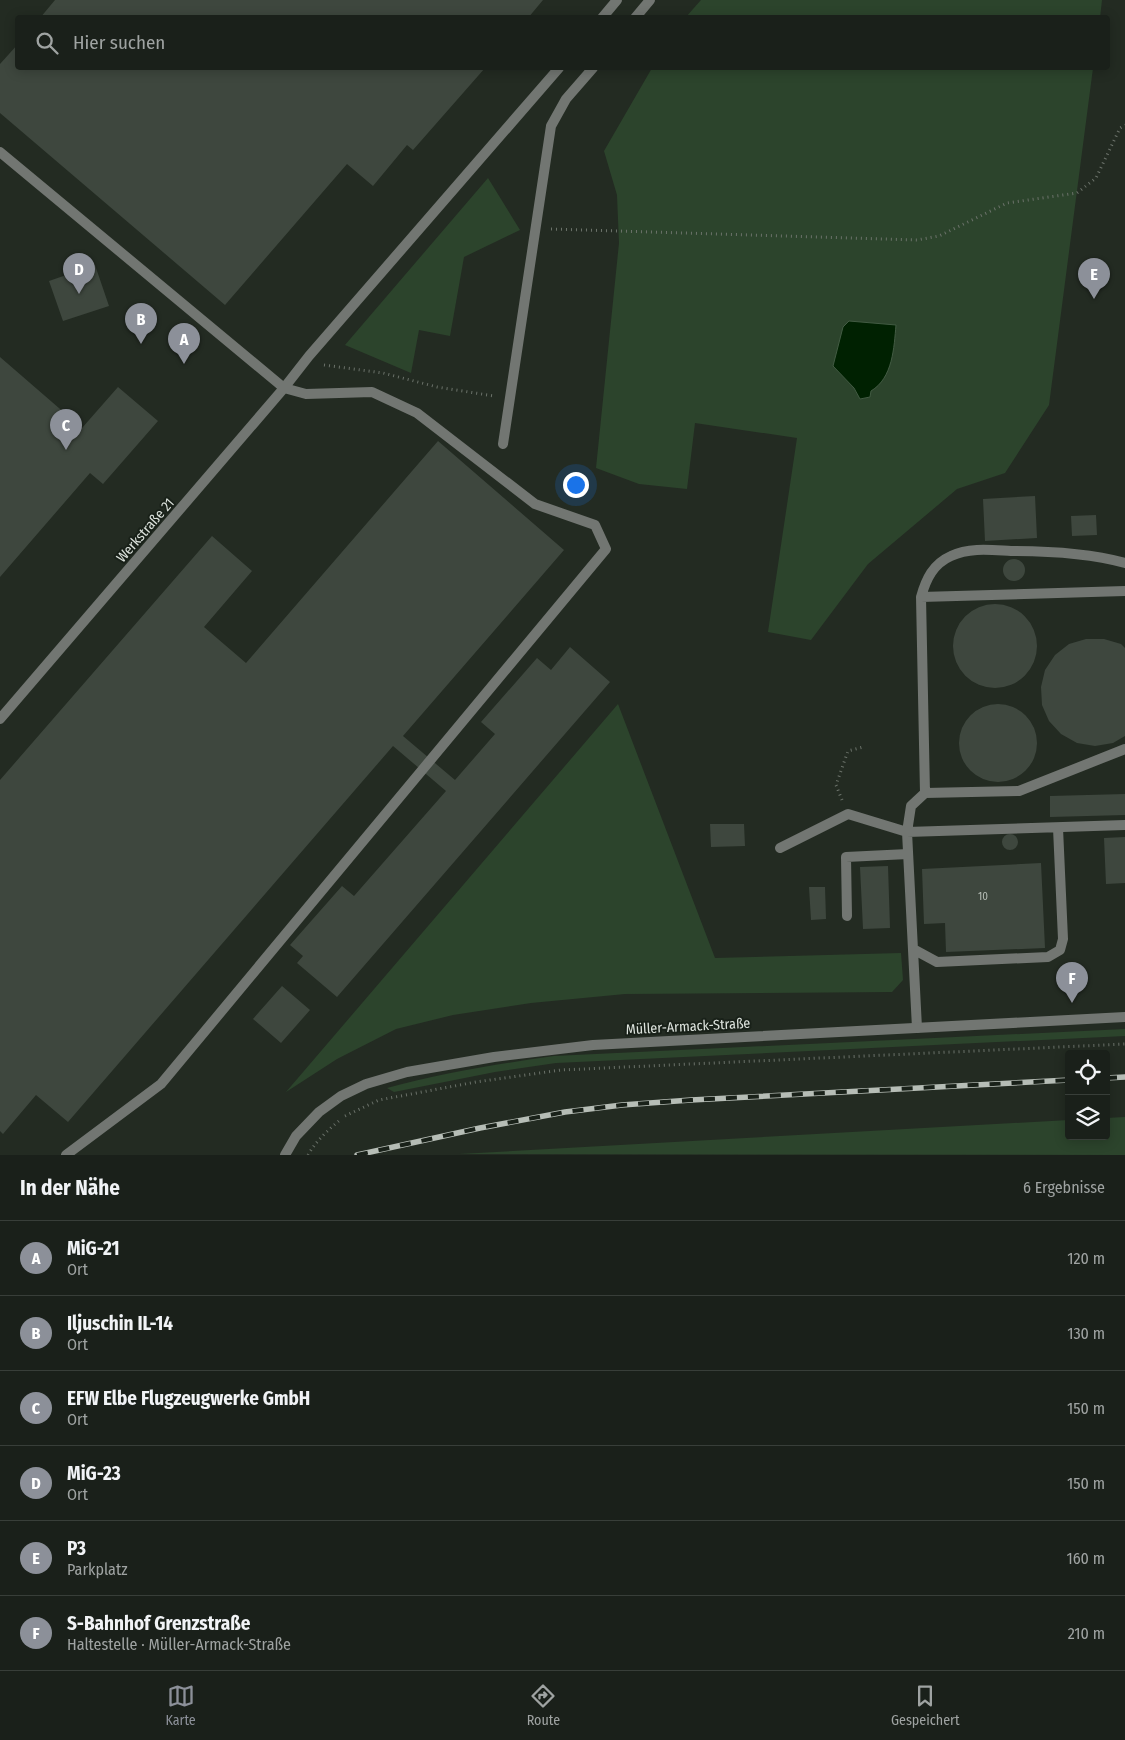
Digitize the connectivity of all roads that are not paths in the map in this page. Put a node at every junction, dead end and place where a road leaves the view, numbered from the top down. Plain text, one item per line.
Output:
1 (617, 0) edge
2 (650, 0) edge
3 (604, 15) edge
4 (638, 15) edge
5 (557, 70) edge
6 (591, 70) edge
7 (0, 152) edge
8 (284, 388) junction
9 (503, 444) dead end
10 (1125, 563) edge
11 (1125, 592) edge
12 (921, 597) junction
13 (0, 719) edge
14 (1125, 748) edge
15 (925, 793) junction
16 (1125, 825) edge
17 (1058, 828) junction
18 (907, 832) junction
19 (780, 848) dead end
20 (908, 854) junction
21 (847, 916) dead end
22 (913, 949) junction
23 (1125, 1017) edge
24 (917, 1028) junction
25 (66, 1155) edge
26 (286, 1155) edge

1 - 3 street
2 - 4 street
5 - 8 street, Werkstraße 21
6 - 9 street
7 - 8 street
8 - 13 street, Werkstraße 21
8 - 25 street
10 - 12 street
11 - 12 street
12 - 15 street
14 - 15 street
15 - 18 street
16 - 17 street
17 - 18 street
17 - 22 street
18 - 19 street
18 - 20 street
20 - 21 street
20 - 22 street
22 - 24 street
23 - 24 street, Müller-Armack-Straße
24 - 26 street, Müller-Armack-Straße

